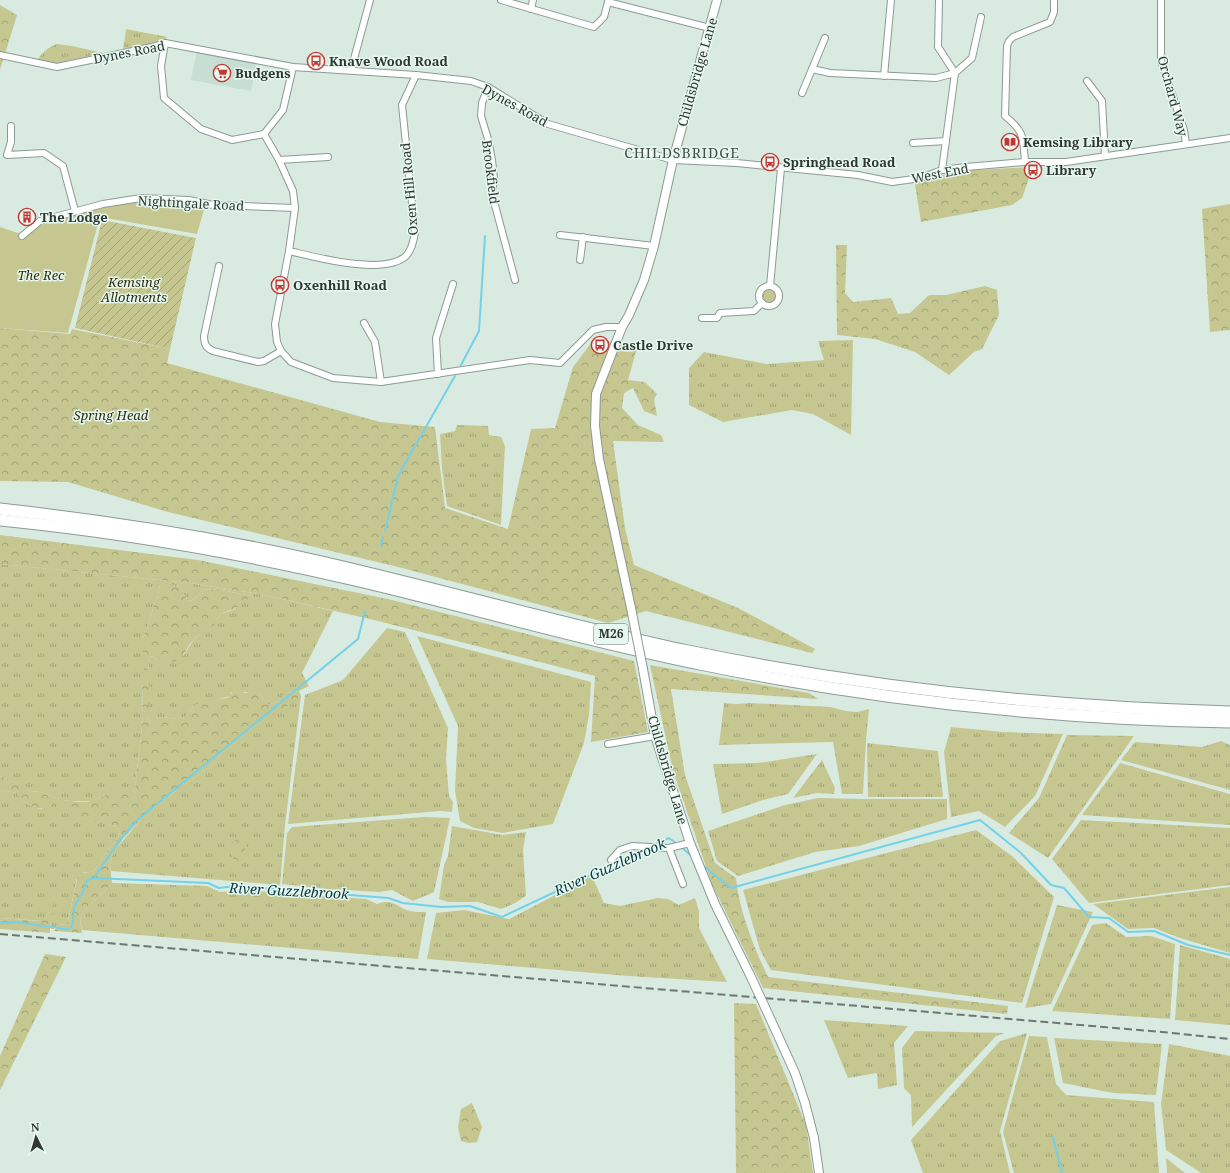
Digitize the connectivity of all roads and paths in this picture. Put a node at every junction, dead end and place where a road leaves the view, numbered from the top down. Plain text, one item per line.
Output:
1 (370, 0) edge
2 (501, 0) edge
3 (533, 0) edge
4 (717, 0) edge
5 (892, 0) edge
6 (939, 0) edge
7 (1054, 0) edge
8 (1161, 0) edge
9 (609, 1) edge
10 (531, 9) junction
11 (981, 17) dead end
12 (710, 28) junction
13 (825, 38) dead end
14 (165, 42) junction
15 (0, 55) edge
16 (293, 68) junction
17 (812, 69) junction
18 (351, 70) junction
19 (955, 74) junction
20 (416, 75) junction
21 (884, 76) junction
22 (1087, 81) dead end
23 (488, 87) junction
24 (802, 93) dead end
25 (11, 126) dead end
26 (264, 134) junction
27 (1230, 138) edge
28 (946, 141) junction
29 (913, 143) dead end
30 (1186, 144) junction
31 (1105, 156) junction
32 (328, 157) dead end
33 (280, 160) junction
34 (673, 160) junction
35 (1025, 162) junction
36 (781, 168) junction
37 (942, 170) junction
38 (296, 208) junction
39 (75, 211) junction
40 (560, 235) dead end
41 (22, 236) dead end
42 (583, 237) junction
43 (654, 246) junction
44 (289, 251) junction
45 (580, 260) dead end
46 (220, 266) dead end
47 (515, 280) dead end
48 (453, 284) dead end
49 (770, 286) junction
50 (762, 304) junction
51 (702, 318) dead end
52 (364, 323) dead end
53 (622, 327) junction
54 (281, 351) junction
55 (438, 374) junction
56 (381, 382) junction
57 (0, 509) edge
58 (0, 520) edge
59 (1230, 712) edge
60 (1230, 722) edge
61 (655, 736) junction
62 (608, 744) dead end
63 (690, 843) junction
64 (669, 848) junction
65 (611, 860) dead end
66 (683, 884) dead end
67 (819, 1173) edge

1 - 18 street
2 - 10 street
3 - 10 street
4 - 12 street, Childsbridge Lane
5 - 21 street
6 - 19 street
7 - 35 street
8 - 30 street, Orchard Way
9 - 10 street
9 - 12 street
11 - 19 street
12 - 34 street, Childsbridge Lane
13 - 17 street
14 - 15 street, Dynes Road
14 - 16 street, Dynes Road
14 - 26 street
16 - 18 street, Dynes Road
16 - 26 street
17 - 21 street
17 - 24 street
18 - 20 street, Dynes Road
19 - 21 street
19 - 28 street
20 - 23 street, Dynes Road
20 - 44 street, Oxen Hill Road
22 - 31 street
23 - 34 street, Dynes Road
23 - 47 street, Brookfield
25 - 39 street
26 - 33 street
27 - 30 street, West End
28 - 29 street
28 - 37 street
30 - 31 street, West End
31 - 35 street, West End
32 - 33 street
33 - 38 street
34 - 36 street, West End
34 - 43 street, Childsbridge Lane
35 - 37 street, West End
36 - 37 street, West End
36 - 49 street
38 - 39 street, Nightingale Road
38 - 44 street
39 - 41 street, Nightingale Road
40 - 42 street
42 - 43 street
42 - 45 street
43 - 53 street, Childsbridge Lane
44 - 54 street
46 - 54 street
48 - 55 street
49 - 50 street
49 - 50 street
50 - 51 street
52 - 56 street
53 - 55 street
53 - 61 street, Childsbridge Lane, bridge
54 - 56 street
55 - 56 street
57 - 59 highway, M26
58 - 60 highway, M26
61 - 62 street
61 - 63 street, Childsbridge Lane
63 - 64 street
63 - 67 street, Childsbridge Lane, bridge
64 - 65 street
64 - 66 street

